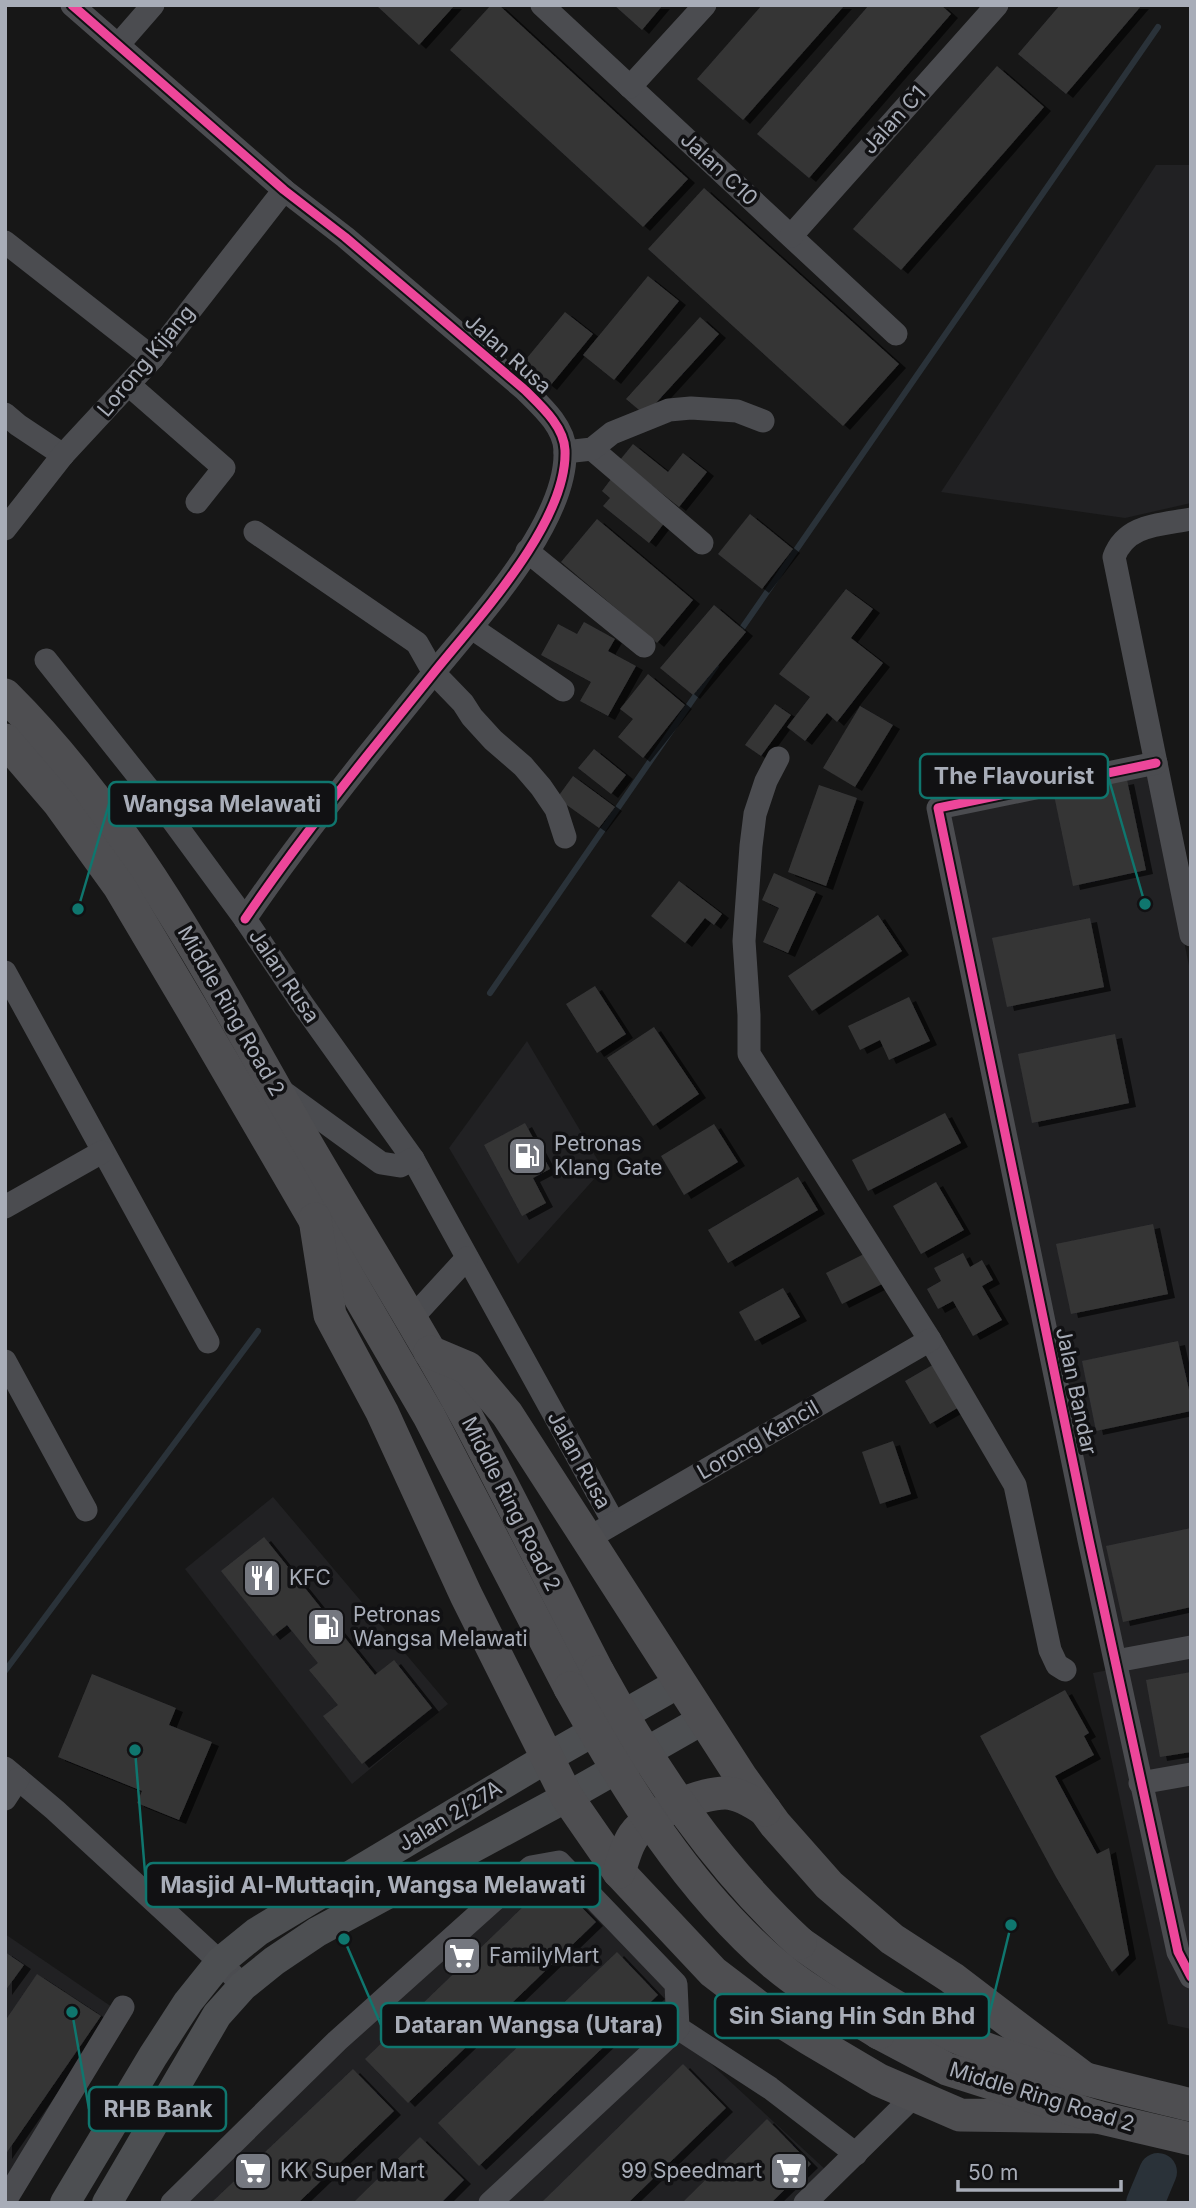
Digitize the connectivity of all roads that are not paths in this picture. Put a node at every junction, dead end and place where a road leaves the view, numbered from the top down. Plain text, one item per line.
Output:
1 (72, 5) edge
2 (153, 5) edge
3 (542, 5) edge
4 (705, 5) edge
5 (997, 5) edge
6 (119, 44) junction
7 (630, 87) junction
8 (284, 190) junction
9 (790, 236) junction
10 (5, 242) edge
11 (896, 334) dead end
12 (152, 358) junction
13 (129, 385) junction
14 (5, 414) edge
15 (763, 421) dead end
16 (592, 449) junction
17 (565, 452) junction
18 (62, 455) junction
19 (197, 502) dead end
20 (1191, 519) edge
21 (5, 529) edge
22 (255, 532) dead end
23 (702, 543) dead end
24 (527, 551) junction
25 (472, 628) junction
26 (644, 646) dead end
27 (46, 660) dead end
28 (434, 673) junction
29 (564, 690) dead end
30 (5, 695) edge
31 (5, 740) edge
32 (778, 758) dead end
33 (1156, 763) junction
34 (565, 837) dead end
35 (245, 919) junction
36 (1191, 935) edge
37 (8, 984) edge
38 (273, 1085) junction
39 (103, 1152) junction
40 (413, 1159) junction
41 (5, 1208) edge
42 (315, 1219) junction
43 (467, 1258) junction
44 (411, 1319) junction
45 (930, 1340) junction
46 (208, 1342) dead end
47 (430, 1352) junction
48 (5, 1361) edge
49 (86, 1510) dead end
50 (614, 1523) junction
51 (586, 1540) junction
52 (1191, 1647) edge
53 (1116, 1661) junction
54 (1065, 1670) dead end
55 (584, 1680) junction
56 (679, 1683) junction
57 (704, 1719) junction
58 (547, 1759) junction
59 (12, 1773) edge
60 (1191, 1774) edge
61 (1140, 1783) junction
62 (567, 1797) junction
63 (5, 1799) edge
64 (767, 1812) junction
65 (619, 1872) junction
66 (220, 1962) junction
67 (1191, 1977) edge
68 (243, 1986) junction
69 (123, 2007) dead end
70 (678, 2028) junction
71 (1085, 2079) junction
72 (915, 2095) junction
73 (1191, 2105) edge
74 (1097, 2116) junction
75 (1191, 2139) edge
76 (856, 2154) junction
77 (5, 2201) edge
78 (65, 2203) edge
79 (107, 2203) edge
80 (172, 2203) edge
81 (490, 2203) edge
82 (805, 2203) edge

1 - 6 street, Jalan Rusa
2 - 6 street
3 - 7 street, Jalan C10
4 - 7 street
5 - 9 street, Jalan C1
6 - 8 street, Jalan Rusa
7 - 9 street, Jalan C10
8 - 12 street, Lorong Kijang
8 - 17 street, Jalan Rusa
9 - 11 street, Jalan C10
10 - 12 street
12 - 13 street, Lorong Kijang
13 - 18 street, Lorong Kijang
13 - 19 street
14 - 18 street
15 - 16 street
16 - 17 street
16 - 23 street
17 - 24 street, Jalan Rusa
18 - 21 street, Lorong Kijang
20 - 33 street
22 - 28 street
24 - 25 street, Jalan Rusa
24 - 26 street
25 - 28 street, Jalan Rusa
25 - 29 street
27 - 35 street
28 - 34 street
28 - 35 street, Jalan Rusa
30 - 38 highway, Middle Ring Road 2
31 - 42 highway, Middle Ring Road 2
32 - 45 street
33 - 36 street
33 - 53 street, Jalan Bandar
35 - 40 street, Jalan Rusa
37 - 39 street
38 - 40 street
38 - 44 highway, Middle Ring Road 2
39 - 41 street
39 - 46 street
40 - 43 street, Jalan Rusa
42 - 55 highway, Middle Ring Road 2
42 - 58 highway
43 - 44 street
43 - 50 street, Jalan Rusa
44 - 47 highway, Middle Ring Road 2
45 - 50 street, Lorong Kancil
45 - 54 street
47 - 51 highway
47 - 55 highway, Middle Ring Road 2
48 - 49 street
50 - 51 street, Lorong Kancil
51 - 56 highway
52 - 53 street
53 - 61 street, Jalan Bandar
55 - 71 highway, Middle Ring Road 2, bridge
55 - 74 highway, Middle Ring Road 2, bridge
56 - 57 highway
56 - 58 main road, Jalan 2/27A
57 - 62 main road, Jalan 2/27A
57 - 64 highway
58 - 62 highway
58 - 66 main road, Jalan 2/27A
59 - 63 street
59 - 66 street
60 - 61 street
61 - 67 street, Jalan Bandar
62 - 65 highway
62 - 68 main road, Jalan 2/27A
64 - 65 highway
64 - 71 highway
65 - 72 highway
66 - 68 street
66 - 78 main road, Jalan 2/27A
68 - 79 main road, Jalan 2/27A
69 - 77 street
70 - 76 street
70 - 80 street
70 - 81 street
71 - 73 highway, Middle Ring Road 2
72 - 74 highway
72 - 76 street
74 - 75 highway, Middle Ring Road 2
76 - 82 street

